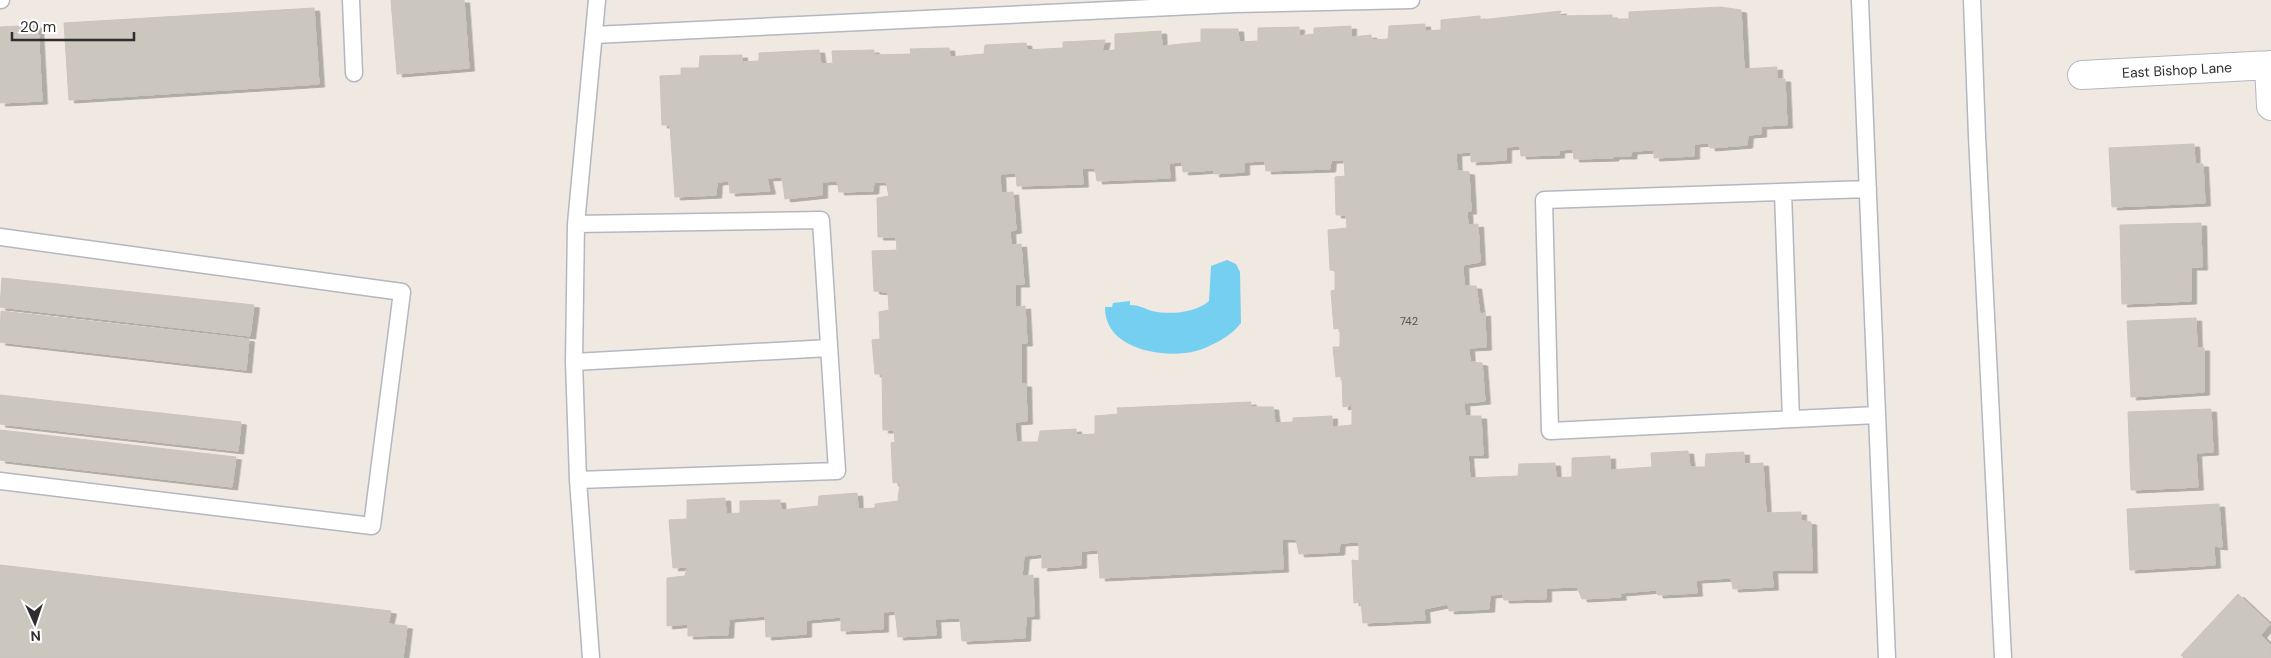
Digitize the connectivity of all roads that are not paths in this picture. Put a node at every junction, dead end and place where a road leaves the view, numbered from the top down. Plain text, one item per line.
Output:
1 (351, 0) edge
2 (597, 0) edge
3 (1411, 0) edge
4 (1860, 0) edge
5 (1972, 0) edge
6 (1152, 4) edge
7 (594, 35) junction
8 (2270, 65) edge
9 (354, 73) dead end
10 (2082, 75) dead end
11 (2271, 106) edge
12 (1868, 189) junction
13 (1783, 192) junction
14 (576, 224) junction
15 (0, 237) edge
16 (829, 348) junction
17 (574, 362) junction
18 (1877, 415) junction
19 (1791, 419) junction
20 (578, 480) junction
21 (0, 481) edge
22 (591, 658) edge
23 (1887, 658) edge
24 (2003, 658) edge

1 - 9 lane
2 - 7 lane
3 - 6 lane
4 - 12 lane
5 - 24 lane
6 - 7 lane
7 - 14 lane
8 - 10 street, East Bishop Lane
8 - 11 street
12 - 13 lane
12 - 18 lane
13 - 19 lane
13 - 19 lane
14 - 16 lane
14 - 17 lane
15 - 21 lane
16 - 17 lane
16 - 20 lane
17 - 20 lane
18 - 19 lane
18 - 23 lane
20 - 22 lane

